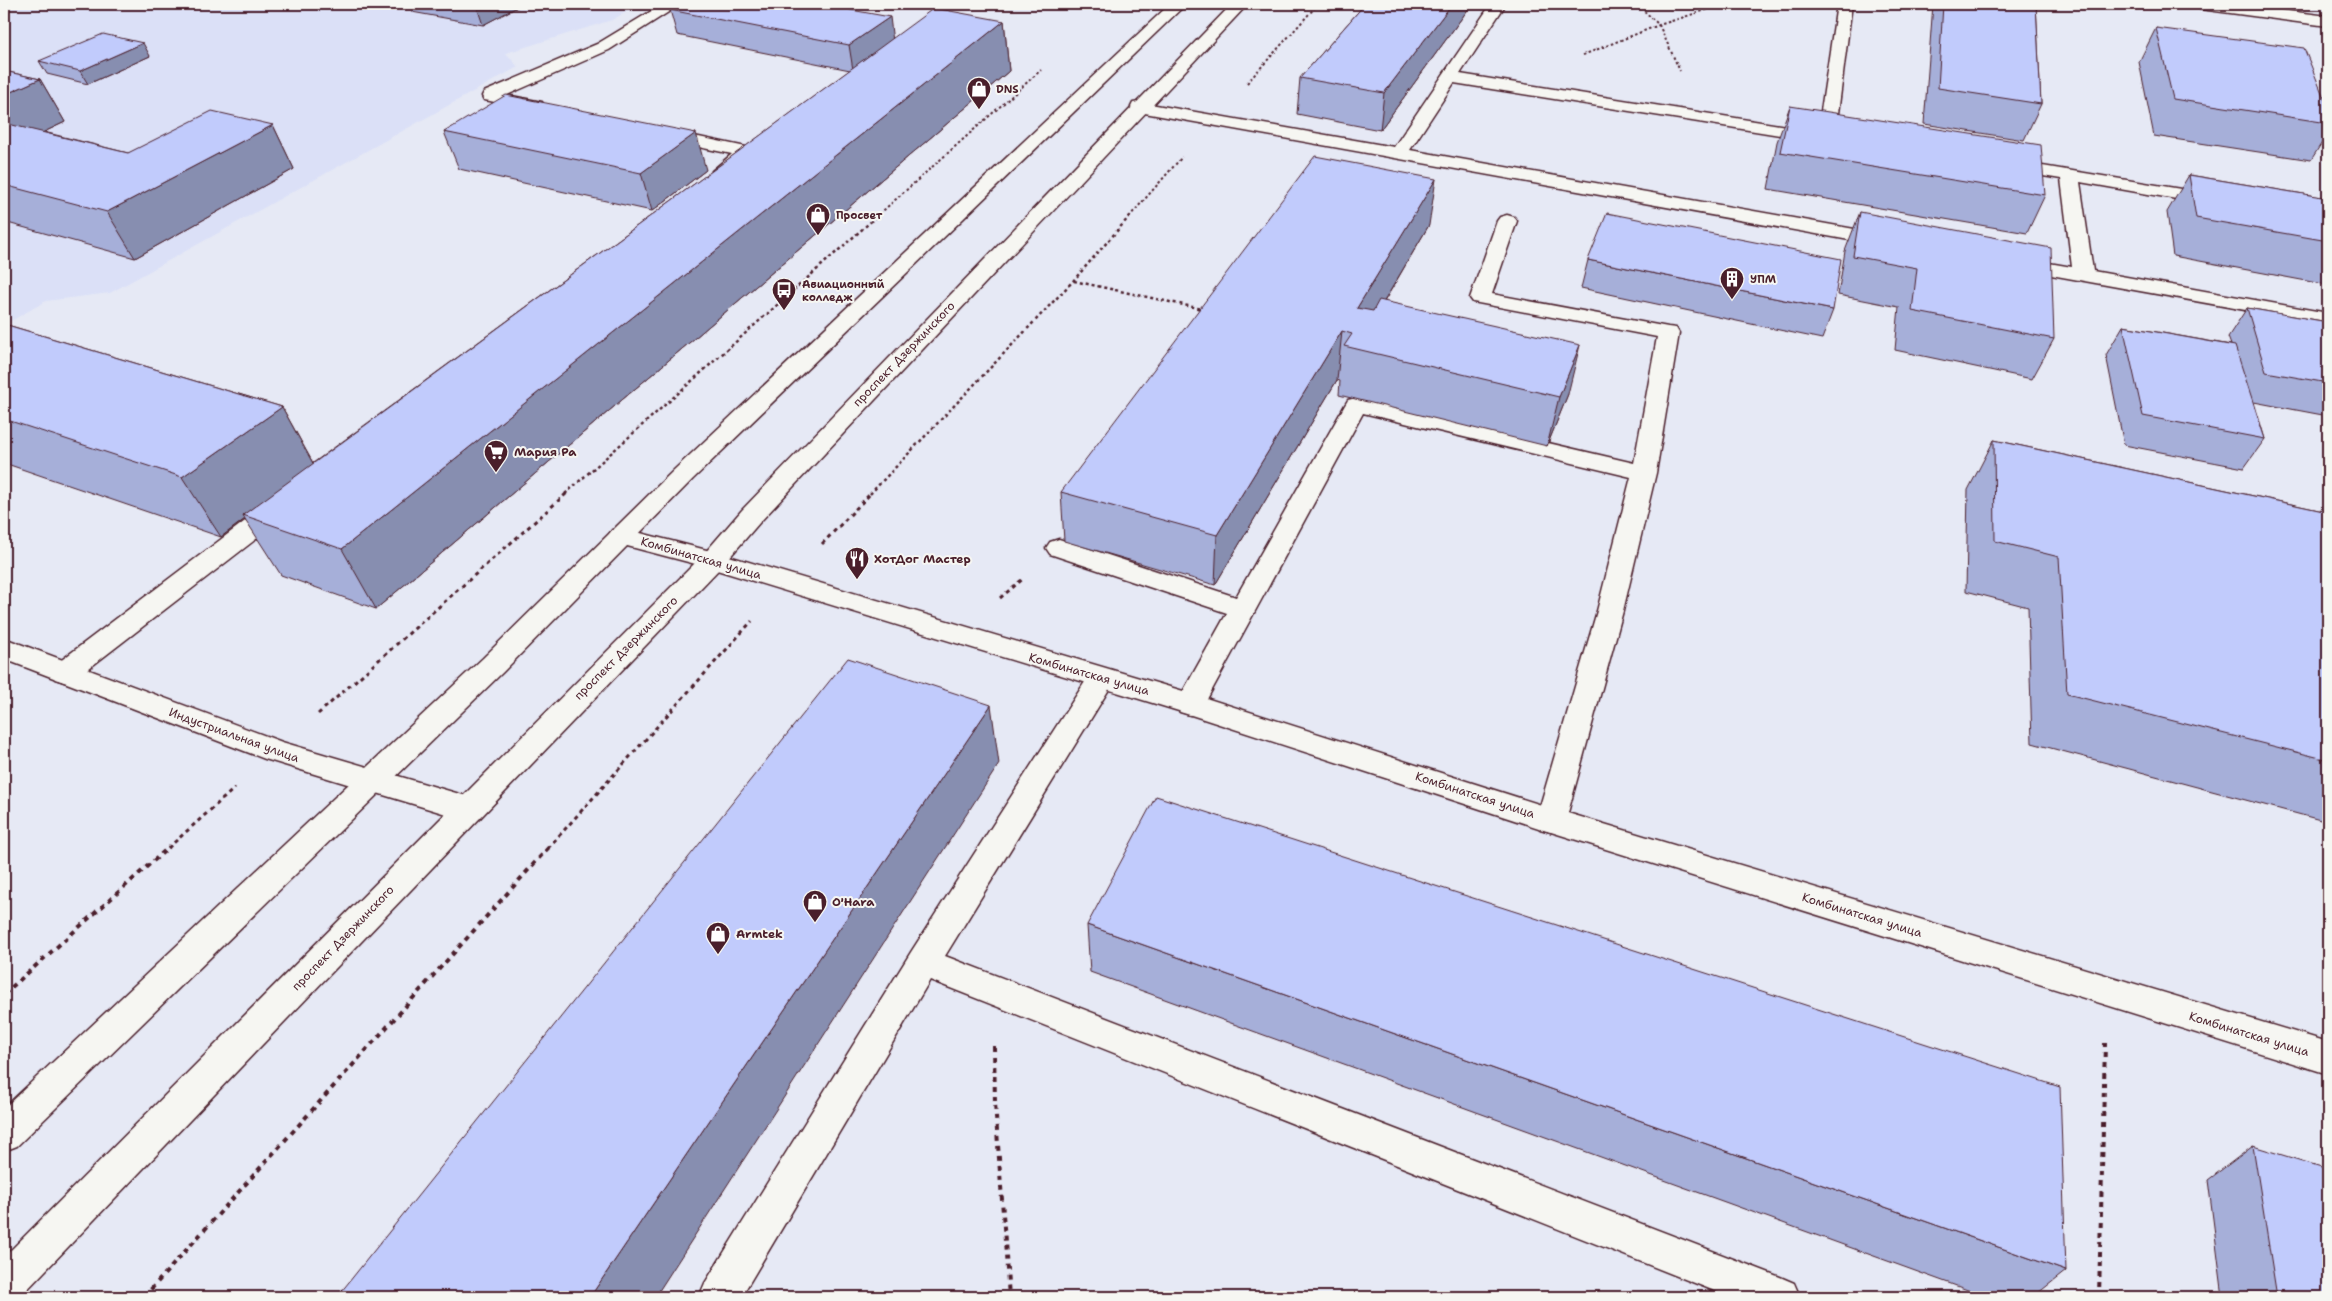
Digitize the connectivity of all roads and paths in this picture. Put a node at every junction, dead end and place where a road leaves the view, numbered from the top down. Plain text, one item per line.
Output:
1 (673, 4) edge
2 (1178, 4) edge
3 (1240, 4) edge
4 (1318, 4) edge
5 (1498, 4) edge
6 (1637, 4) edge
7 (1725, 4) edge
8 (1845, 4) edge
9 (2200, 4) edge
10 (2328, 21) edge
11 (1659, 24) junction
12 (1049, 64) dead end
13 (1449, 77) junction
14 (1506, 86) junction
15 (1139, 108) junction
16 (556, 111) edge
17 (1721, 120) junction
18 (1213, 121) junction
19 (641, 129) edge
20 (1826, 137) junction
21 (1845, 140) edge
22 (1398, 154) junction
23 (1992, 163) edge
24 (2070, 175) junction
25 (706, 182) edge
26 (2232, 202) edge
27 (1507, 221) dead end
28 (1907, 244) edge
29 (1995, 260) edge
30 (2083, 275) junction
31 (1073, 281) junction
32 (1210, 311) edge
33 (2328, 319) edge
34 (1644, 473) junction
35 (294, 497) edge
36 (621, 536) junction
37 (1059, 548) dead end
38 (713, 560) junction
39 (786, 583) junction
40 (1242, 608) junction
41 (4, 648) edge
42 (65, 672) junction
43 (1102, 678) junction
44 (1190, 704) junction
45 (276, 751) junction
46 (372, 780) junction
47 (469, 808) junction
48 (1551, 820) junction
49 (923, 962) junction
50 (994, 989) junction
51 (2106, 989) junction
52 (4, 994) edge
53 (2328, 1058) edge
54 (4, 1132) edge
55 (4, 1285) edge
56 (1728, 1287) edge
57 (144, 1297) edge
58 (719, 1297) edge
59 (1009, 1297) edge
60 (1780, 1297) edge
61 (2099, 1297) edge

1 - 16 main road
2 - 36 main road
3 - 15 main road, проспект Дзержинского
4 - 18 path
5 - 13 main road
6 - 11 path
7 - 11 path
8 - 20 main road
9 - 10 main road
11 - 14 path
11 - 17 path
12 - 45 path
13 - 14 main road
13 - 22 main road
14 - 17 main road
15 - 18 main road
15 - 38 main road, проспект Дзержинского
17 - 20 main road
18 - 22 main road
18 - 31 path
19 - 25 main road
20 - 21 main road
22 - 28 main road
23 - 24 main road
24 - 26 main road
24 - 30 main road
27 - 34 main road
29 - 30 main road
30 - 33 main road
31 - 32 path
31 - 39 path
34 - 40 main road
34 - 48 main road
35 - 42 main road
36 - 38 main road, Комбинатская улица
36 - 46 main road
37 - 40 main road
38 - 39 main road, Комбинатская улица
38 - 47 main road, проспект Дзержинского
39 - 43 main road, Комбинатская улица
39 - 57 path
40 - 44 main road
41 - 42 main road, Индустриальная улица
42 - 45 main road, Индустриальная улица
43 - 44 main road, Комбинатская улица
43 - 49 main road
44 - 48 main road, Комбинатская улица
45 - 46 main road, Индустриальная улица
45 - 52 path
46 - 47 main road, Индустриальная улица
46 - 54 main road
47 - 55 main road, проспект Дзержинского
48 - 51 main road, Комбинатская улица
49 - 50 main road
49 - 58 main road
50 - 56 main road
50 - 59 path
51 - 53 main road, Комбинатская улица
51 - 61 path
56 - 60 main road

